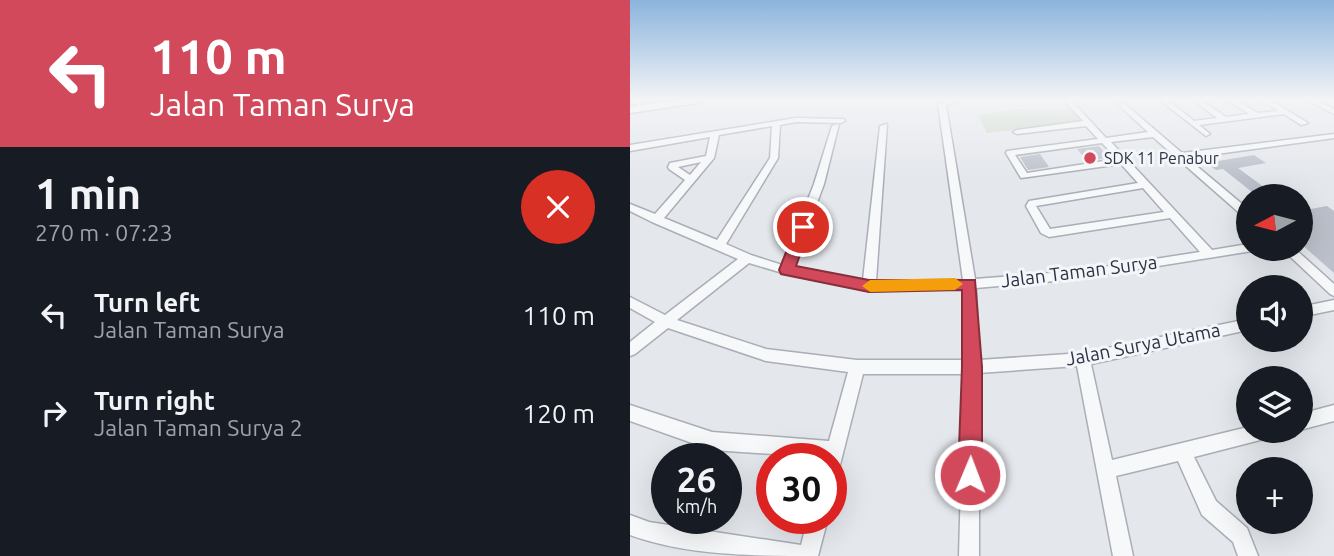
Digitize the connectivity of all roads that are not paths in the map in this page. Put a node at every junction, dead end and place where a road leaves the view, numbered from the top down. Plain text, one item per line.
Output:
1 (758, 126) edge
2 (776, 126) edge
3 (838, 126) edge
4 (884, 126) dead end
5 (945, 126) edge
6 (1065, 126) edge
7 (1092, 126) edge
8 (1145, 126) edge
9 (1196, 126) edge
10 (1017, 132) dead end
11 (715, 133) junction
12 (1154, 134) junction
13 (1206, 134) dead end
14 (1334, 136) edge
15 (1104, 140) junction
16 (630, 148) edge
17 (1180, 156) junction
18 (710, 158) junction
19 (1124, 161) junction
20 (691, 180) junction
21 (1146, 185) junction
22 (1236, 205) edge
23 (630, 206) edge
24 (1172, 214) junction
25 (656, 220) junction
26 (719, 246) junction
27 (1236, 250) edge
28 (1208, 253) junction
29 (747, 258) junction
30 (1301, 261) edge
31 (786, 270) junction
32 (970, 284) junction
33 (869, 286) junction
34 (1334, 291) edge
35 (630, 302) edge
36 (1334, 305) edge
37 (1313, 309) edge
38 (666, 322) junction
39 (1236, 327) edge
40 (630, 350) edge
41 (1083, 359) junction
42 (858, 367) junction
43 (972, 367) junction
44 (630, 413) edge
45 (1334, 414) edge
46 (1313, 419) edge
47 (1236, 439) edge
48 (837, 443) edge
49 (756, 447) edge
50 (1183, 453) junction
51 (1105, 470) junction
52 (630, 526) edge
53 (814, 534) edge
54 (808, 556) edge
55 (969, 556) edge
56 (1123, 556) edge
57 (1248, 556) edge

1 - 11 street
2 - 26 street
3 - 31 street
4 - 33 street
5 - 32 street
6 - 10 street
7 - 15 street
8 - 12 street
9 - 13 street
11 - 16 street
11 - 18 street
12 - 15 street
12 - 17 street
14 - 17 street
15 - 19 street
15 - 19 street
17 - 22 street
18 - 20 street
18 - 20 street
19 - 21 street
20 - 25 street
21 - 24 street
21 - 24 street
23 - 25 street, Jalan Taman Surya
24 - 28 street
25 - 26 street, Jalan Taman Surya
26 - 29 street, Jalan Taman Surya
27 - 28 street, Jalan Taman Surya
28 - 32 street, Jalan Taman Surya
29 - 31 street, Jalan Taman Surya
29 - 38 street
30 - 34 street
31 - 33 street, Jalan Taman Surya
32 - 33 street, Jalan Taman Surya
32 - 43 street
35 - 38 street, Jalan Surya Utama
36 - 37 street
38 - 40 street
38 - 42 street, Jalan Surya Utama
39 - 41 street, Jalan Surya Utama
41 - 43 street, Jalan Surya Utama
41 - 51 street
42 - 43 street, Jalan Surya Utama
42 - 48 street
43 - 55 street
44 - 49 street
45 - 46 street
47 - 50 street
50 - 51 street
50 - 57 street
51 - 56 street
52 - 54 street
53 - 54 street

